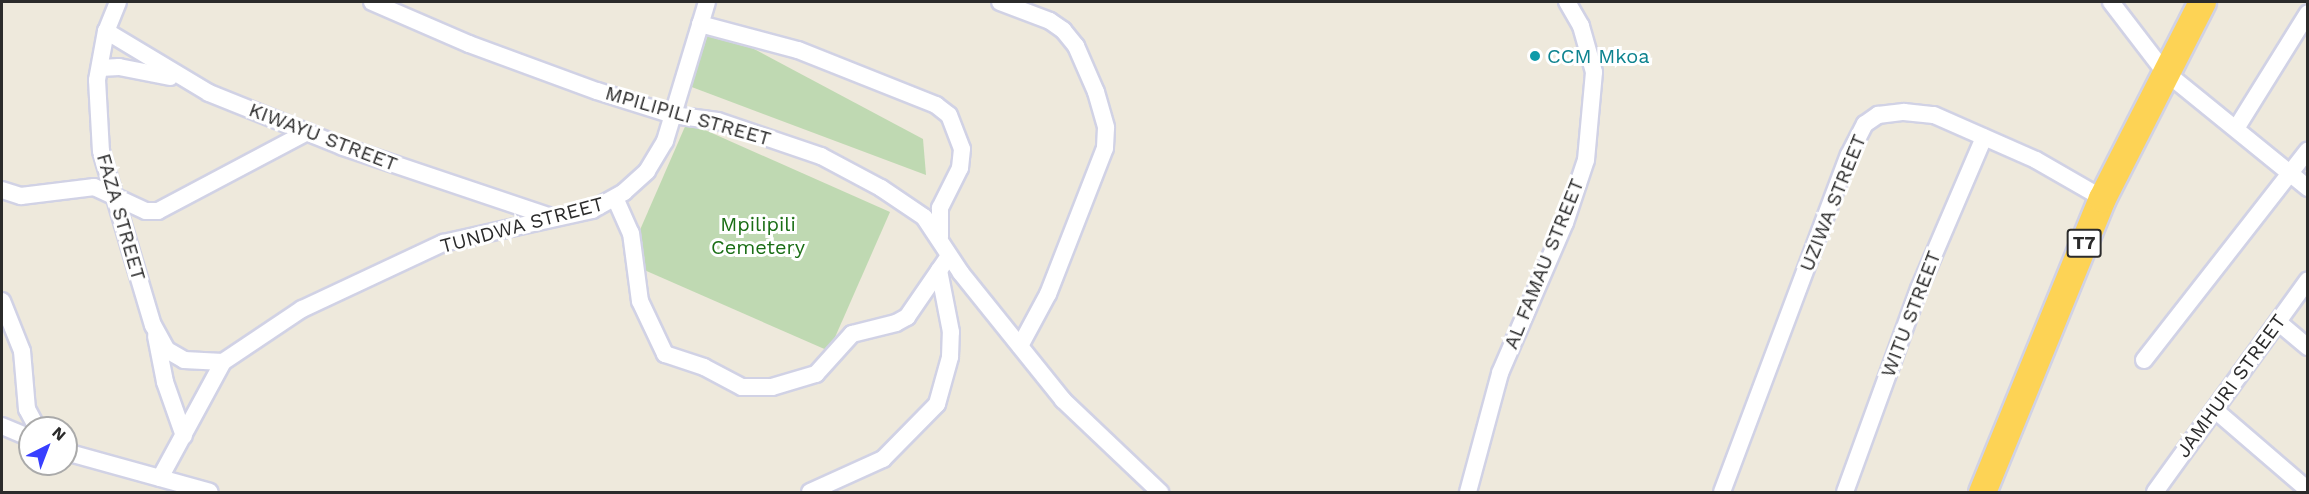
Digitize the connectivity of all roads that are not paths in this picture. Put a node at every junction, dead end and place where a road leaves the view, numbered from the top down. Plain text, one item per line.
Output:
1 (118, 2) edge
2 (372, 2) edge
3 (707, 2) edge
4 (1000, 2) edge
5 (1567, 2) edge
6 (2111, 2) edge
7 (2202, 2) edge
8 (2307, 13) edge
9 (700, 24) junction
10 (106, 31) junction
11 (100, 68) junction
12 (2164, 71) junction
13 (183, 78) junction
14 (673, 115) junction
15 (2237, 128) junction
16 (307, 132) junction
17 (1984, 137) junction
18 (2307, 150) edge
19 (2291, 174) junction
20 (2307, 188) edge
21 (2, 190) edge
22 (116, 196) junction
23 (2102, 198) junction
24 (616, 200) junction
25 (551, 218) junction
26 (940, 237) junction
27 (949, 256) junction
28 (939, 270) junction
29 (2307, 280) edge
30 (2, 301) edge
31 (2278, 322) junction
32 (153, 325) junction
33 (1020, 345) junction
34 (2307, 347) edge
35 (2144, 360) dead end
36 (223, 362) junction
37 (2215, 410) junction
38 (31, 416) edge
39 (2, 426) edge
40 (18, 433) edge
41 (184, 436) junction
42 (78, 455) edge
43 (160, 478) junction
44 (2307, 490) edge
45 (210, 492) edge
46 (810, 492) edge
47 (1160, 492) edge
48 (1468, 492) edge
49 (1722, 492) edge
50 (1845, 492) edge
51 (1982, 492) edge
52 (2155, 492) edge

1 - 10 street, FAZA STREET
2 - 14 street, MPILIPILI STREET
3 - 9 street, TUNDWA STREET
4 - 33 street
5 - 48 street, AL FAMAU STREET
6 - 12 street
7 - 12 highway, T7
8 - 15 street
9 - 14 street, TUNDWA STREET
9 - 26 street
10 - 11 street, FAZA STREET
10 - 13 street, KIWAYU STREET
11 - 13 street
11 - 22 street, FAZA STREET
12 - 15 street
12 - 23 highway, T7
13 - 16 street, KIWAYU STREET
14 - 24 street, TUNDWA STREET
14 - 26 street, MPILIPILI STREET
15 - 19 street
16 - 22 street
16 - 25 street, KIWAYU STREET
17 - 23 street, UZIWA STREET
17 - 49 street, UZIWA STREET
17 - 50 street, WITU STREET
18 - 19 street
19 - 20 street
19 - 35 street
21 - 22 street
22 - 32 street, FAZA STREET
23 - 51 highway, T7
24 - 25 street, TUNDWA STREET
24 - 28 street
25 - 36 street, TUNDWA STREET
26 - 27 street, MPILIPILI STREET
27 - 28 street
27 - 33 street, MPILIPILI STREET
28 - 46 street
29 - 31 street, JAMHURI STREET
30 - 38 street
31 - 34 street
31 - 37 street, JAMHURI STREET
32 - 36 street, FAZA STREET
32 - 41 street, FAZA STREET
33 - 47 street, MPILIPILI STREET
36 - 41 street, TUNDWA STREET
37 - 44 street
37 - 52 street, JAMHURI STREET
39 - 40 street
41 - 43 street, TUNDWA STREET
42 - 43 street
43 - 45 street

